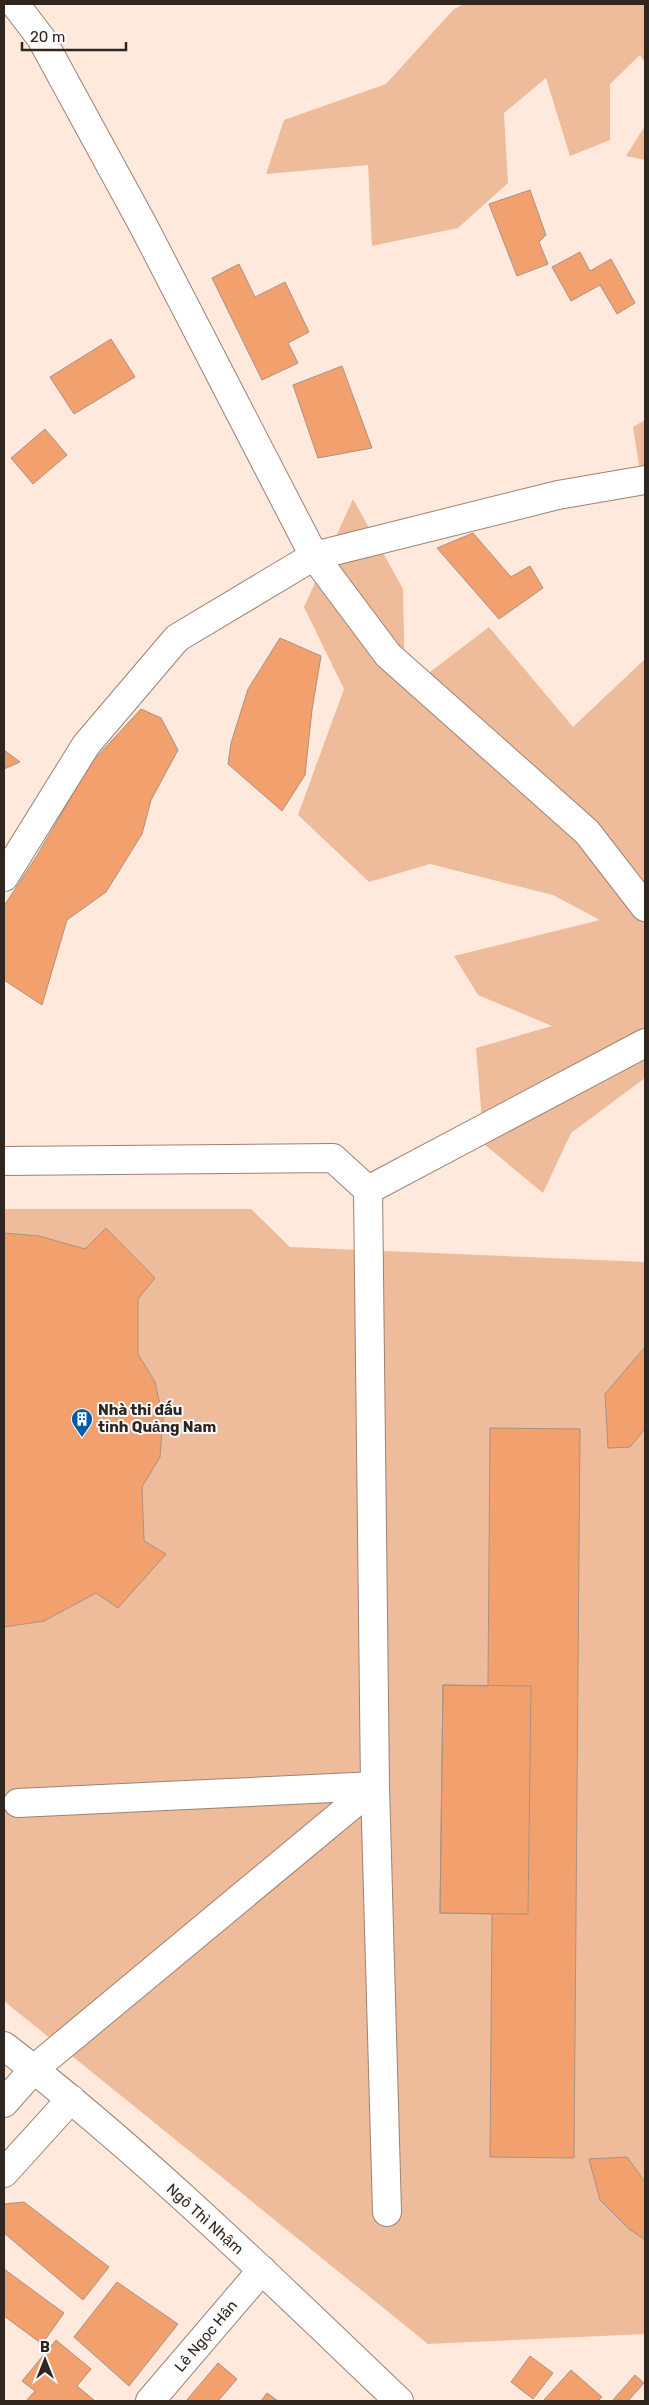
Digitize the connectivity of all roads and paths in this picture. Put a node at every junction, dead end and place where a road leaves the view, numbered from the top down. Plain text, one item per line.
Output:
1 (15, 4) edge
2 (645, 480) edge
3 (314, 556) junction
4 (4, 877) edge
5 (645, 907) edge
6 (645, 1043) edge
7 (4, 1160) edge
8 (368, 1190) junction
9 (375, 1786) junction
10 (18, 1803) dead end
11 (4, 2046) edge
12 (34, 2069) junction
13 (71, 2099) junction
14 (4, 2103) edge
15 (4, 2173) edge
16 (387, 2212) dead end
17 (262, 2270) junction
18 (150, 2401) edge
19 (399, 2401) edge

1 - 3 street
2 - 3 street
3 - 4 street
3 - 5 street
6 - 8 street
7 - 8 street
8 - 9 street
9 - 10 street
9 - 12 street
9 - 16 street
11 - 12 street, Ngô Thì Nhậm
12 - 13 street, Ngô Thì Nhậm
12 - 14 street
13 - 15 street
13 - 17 street, Ngô Thì Nhậm
17 - 18 street, Lê Ngọc Hân
17 - 19 street, Ngô Thì Nhậm

